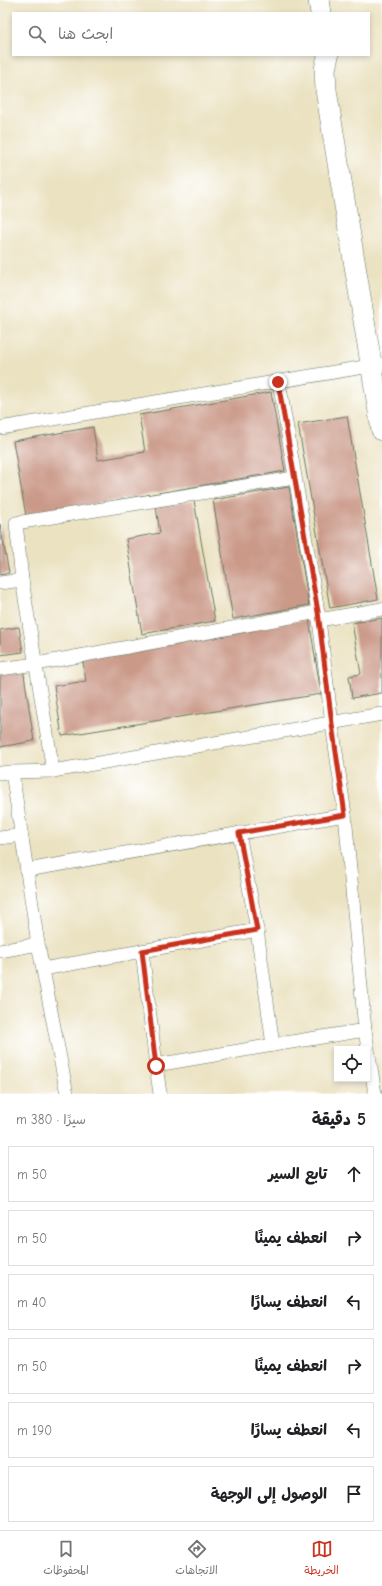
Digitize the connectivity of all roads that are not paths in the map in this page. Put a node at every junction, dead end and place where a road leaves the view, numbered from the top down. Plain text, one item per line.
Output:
1 (319, 0) edge
2 (321, 12) edge
3 (328, 56) edge
4 (382, 348) edge
5 (377, 366) edge
6 (278, 382) junction
7 (0, 428) edge
8 (382, 430) edge
9 (294, 478) junction
10 (22, 580) junction
11 (0, 583) edge
12 (382, 609) edge
13 (319, 616) junction
14 (36, 664) junction
15 (0, 669) edge
16 (382, 714) edge
17 (332, 724) junction
18 (53, 771) junction
19 (6, 773) edge
20 (345, 815) junction
21 (239, 833) junction
22 (21, 835) junction
23 (0, 838) edge
24 (27, 870) junction
25 (257, 930) junction
26 (38, 944) junction
27 (0, 951) edge
28 (142, 951) junction
29 (43, 969) junction
30 (364, 1030) junction
31 (274, 1045) junction
32 (156, 1066) junction
33 (67, 1094) edge
34 (160, 1094) edge
35 (375, 1094) edge

1 - 2 main road
3 - 4 main road
3 - 5 main road
5 - 6 street
5 - 8 main road
6 - 7 street
6 - 9 street
9 - 10 street
9 - 13 street
10 - 11 street
10 - 14 street
12 - 13 street
13 - 14 street
13 - 17 street
14 - 15 street
14 - 18 street
16 - 17 street
17 - 18 street
17 - 20 street
18 - 19 street
19 - 22 street
20 - 21 street
20 - 30 street
21 - 24 street
21 - 25 street
22 - 23 street
22 - 24 street
24 - 26 street
25 - 28 street
25 - 31 street
26 - 27 street
26 - 29 street
28 - 29 street
28 - 32 street
29 - 33 street
30 - 31 street
30 - 35 street
31 - 32 street
32 - 34 street

